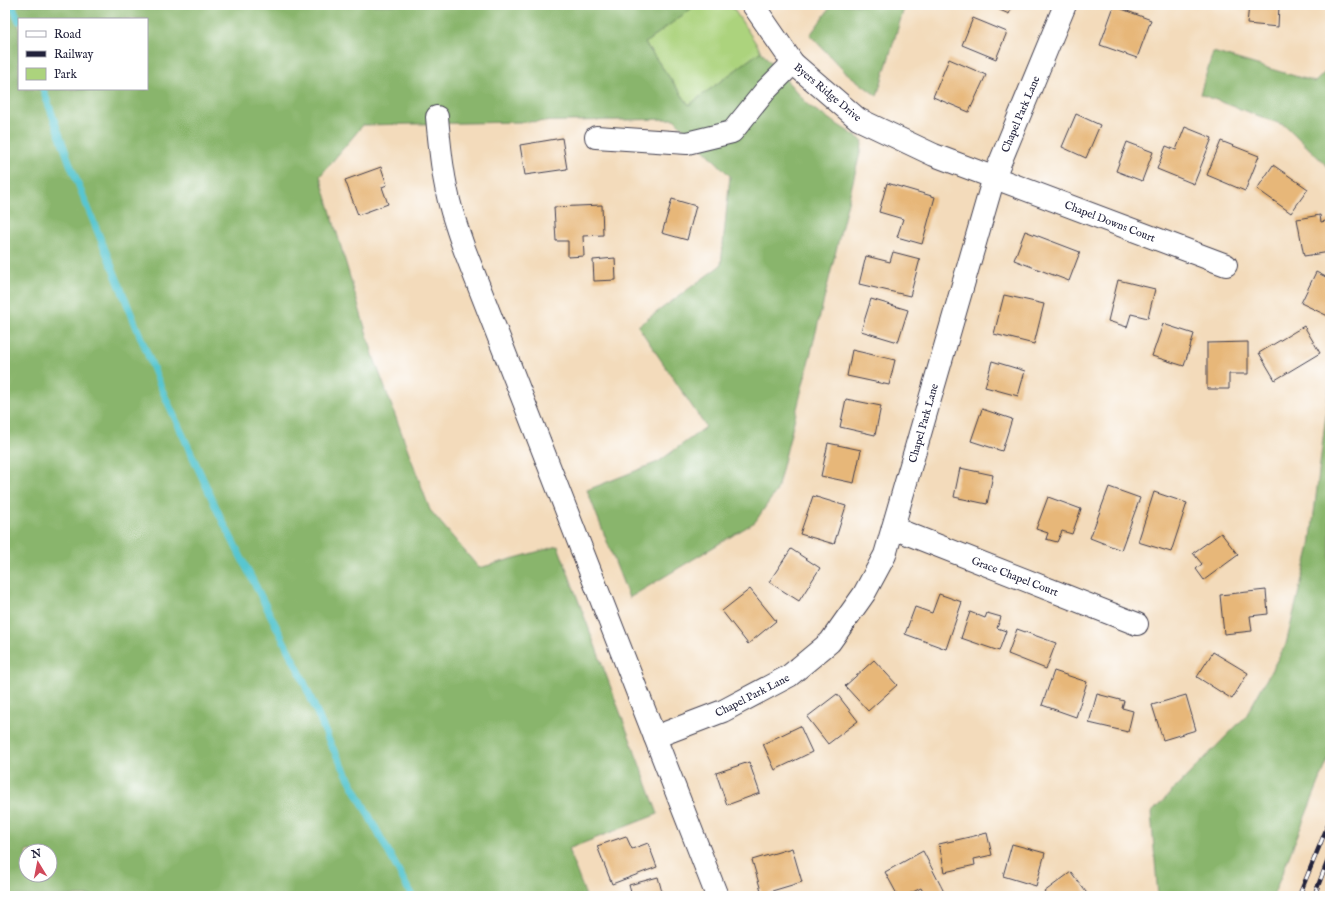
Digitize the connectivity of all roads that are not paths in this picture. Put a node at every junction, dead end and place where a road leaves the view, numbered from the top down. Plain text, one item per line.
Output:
1 (753, 5) edge
2 (1065, 5) edge
3 (793, 63) junction
4 (437, 117) dead end
5 (596, 137) dead end
6 (994, 177) junction
7 (1226, 265) dead end
8 (893, 528) junction
9 (1137, 624) dead end
10 (655, 737) junction
11 (717, 896) edge

1 - 3 street, Byers Ridge Drive
2 - 6 street, Chapel Park Lane
3 - 5 street
3 - 6 street, Byers Ridge Drive
4 - 10 street
6 - 7 street, Chapel Downs Court
6 - 8 street, Chapel Park Lane
8 - 9 street, Grace Chapel Court
8 - 10 street, Chapel Park Lane
10 - 11 street

